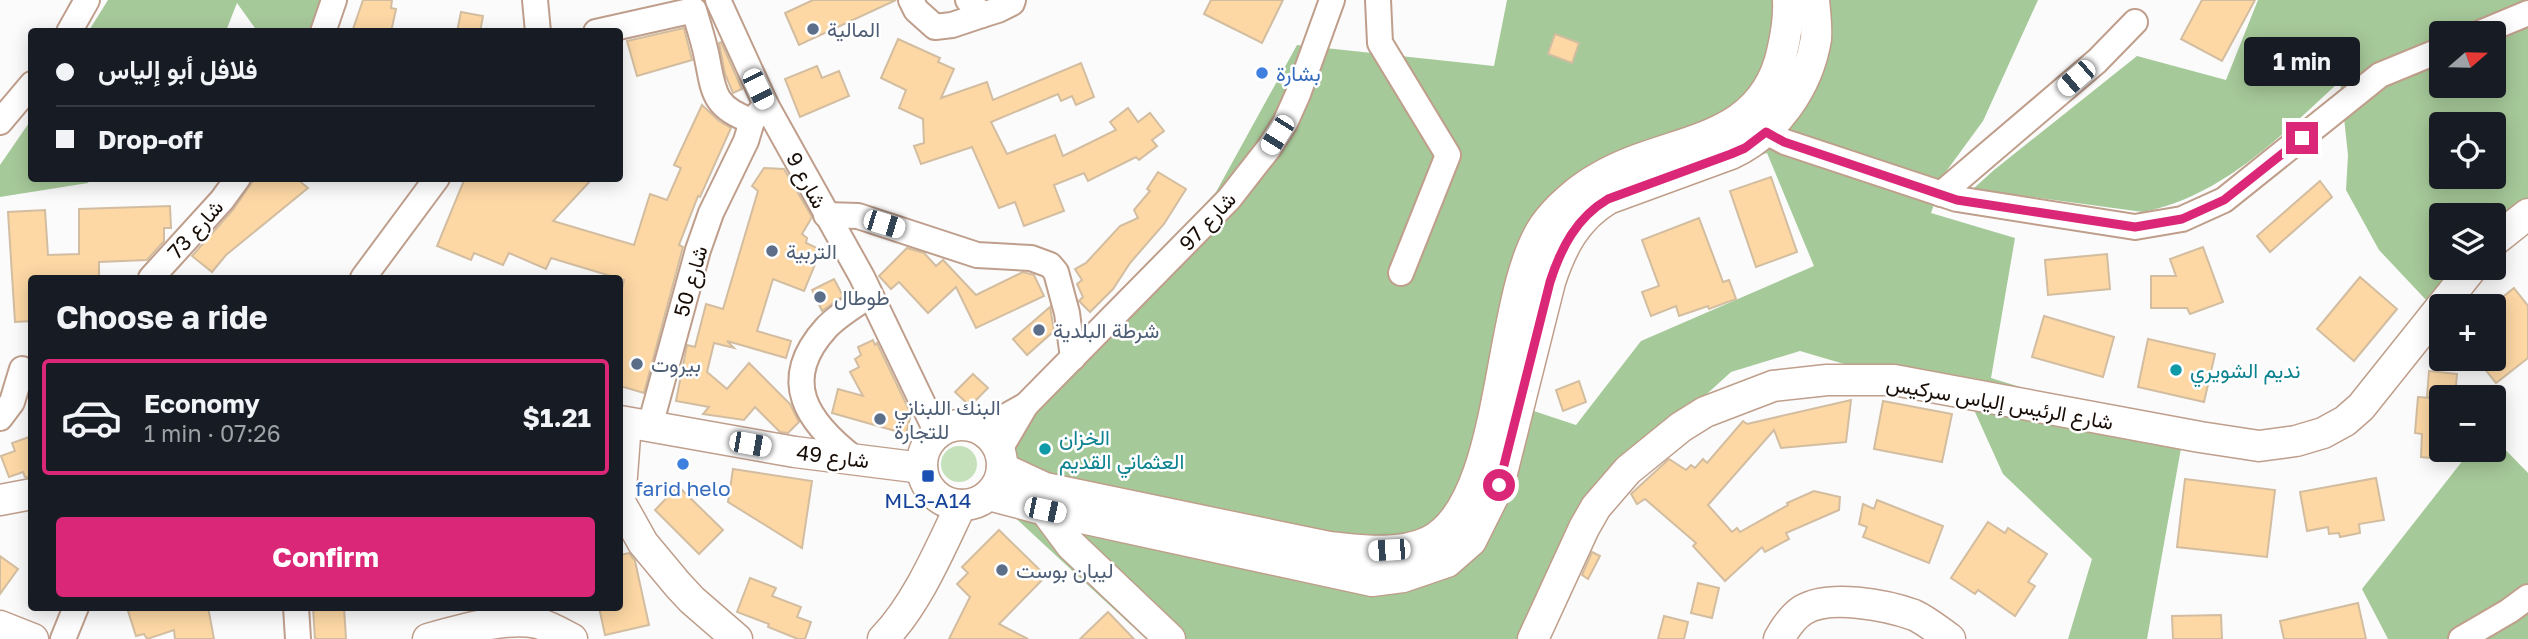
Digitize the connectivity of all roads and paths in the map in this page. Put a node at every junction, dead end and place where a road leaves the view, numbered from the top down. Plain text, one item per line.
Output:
1 (87, 0) edge
2 (334, 0) edge
3 (535, 0) edge
4 (718, 0) edge
5 (911, 0) edge
6 (1013, 0) edge
7 (1332, 0) edge
8 (1378, 0) edge
9 (1788, 0) edge
10 (1814, 0) edge
11 (975, 7) edge
12 (2528, 13) edge
13 (2135, 22) dead end
14 (2506, 22) edge
15 (71, 28) edge
16 (324, 28) edge
17 (538, 28) edge
18 (614, 28) edge
19 (2429, 55) edge
20 (28, 89) edge
21 (0, 122) edge
22 (755, 122) junction
23 (1756, 124) junction
24 (781, 133) junction
25 (235, 182) edge
26 (434, 182) edge
27 (1941, 194) junction
28 (2528, 214) edge
29 (826, 215) junction
30 (2506, 231) edge
31 (1401, 273) dead end
32 (154, 275) edge
33 (365, 275) edge
34 (2462, 280) edge
35 (870, 295) junction
36 (1073, 358) junction
37 (18, 370) edge
38 (0, 418) edge
39 (632, 423) edge
40 (937, 433) junction
41 (994, 450) junction
42 (855, 459) junction
43 (922, 468) junction
44 (623, 483) edge
45 (28, 495) edge
46 (989, 495) junction
47 (1045, 499) junction
48 (0, 500) edge
49 (961, 505) junction
50 (623, 508) edge
51 (2528, 597) edge
52 (74, 611) edge
53 (296, 611) edge
54 (0, 626) edge
55 (1166, 637) edge
56 (33, 639) edge
57 (63, 639) edge
58 (298, 639) edge
59 (428, 639) edge
60 (572, 639) edge
61 (737, 639) edge
62 (883, 639) edge
63 (1533, 639) edge
64 (1779, 639) edge
65 (1950, 639) edge
66 (2461, 639) edge

1 - 15 street
2 - 16 street
3 - 17 street
4 - 22 street, شارع 9
5 - 11 street
6 - 11 street
7 - 36 street, شارع 97
8 - 31 street
9 - 23 main road
10 - 23 main road
12 - 14 street
13 - 27 street
18 - 22 street
19 - 27 street
20 - 21 street
22 - 24 street, شارع 9
22 - 24 street
22 - 39 street, شارع 50
23 - 27 street
23 - 47 main road
24 - 29 street, شارع 9
25 - 32 street, شارع 73
26 - 33 street
28 - 30 main road
29 - 35 street, شارع 9
29 - 36 street
34 - 63 main road, شارع الرئيس إلياس سركيس
35 - 40 street, شارع 9
35 - 42 street
36 - 41 street, شارع 97
37 - 38 street
39 - 42 main road, شارع 49
39 - 44 main road, شارع 50
40 - 41 main road
40 - 43 main road
41 - 46 main road
41 - 47 main road
42 - 43 main road, شارع 49
43 - 49 main road
45 - 48 main road
46 - 47 main road
46 - 49 main road
47 - 55 main road
49 - 62 main road
50 - 61 main road, شارع 50
51 - 66 street
52 - 57 street
53 - 58 street
54 - 56 main road
59 - 60 main road
64 - 65 main road

